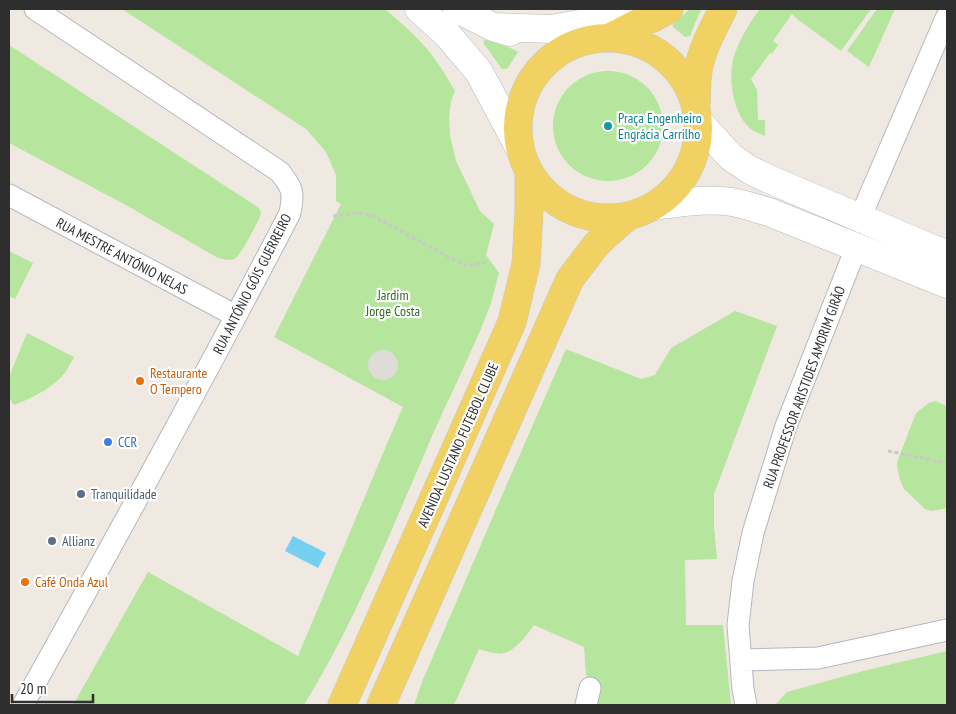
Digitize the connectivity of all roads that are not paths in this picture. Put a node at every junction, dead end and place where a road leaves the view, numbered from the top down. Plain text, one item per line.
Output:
1 (35, 9) edge
2 (419, 9) edge
3 (457, 9) edge
4 (624, 9) edge
5 (669, 9) edge
6 (723, 9) edge
7 (947, 16) edge
8 (493, 27) junction
9 (597, 39) junction
10 (697, 116) junction
11 (519, 147) junction
12 (529, 174) junction
13 (9, 195) edge
14 (654, 206) junction
15 (627, 217) junction
16 (860, 218) junction
17 (856, 248) junction
18 (947, 255) edge
19 (947, 284) edge
20 (236, 316) junction
21 (947, 630) edge
22 (741, 660) junction
23 (342, 703) edge
24 (24, 705) edge
25 (381, 705) edge
26 (746, 705) edge

1 - 20 street, RUA ANTÓNIO GÓIS GUERREIRO
2 - 11 main road
3 - 8 main road
4 - 8 main road
5 - 9 main road
6 - 10 main road
7 - 16 street
8 - 9 main road
9 - 10 main road
9 - 11 main road
10 - 14 main road
10 - 16 main road
11 - 12 main road
12 - 15 main road
12 - 23 main road, AVENIDA LUSITANO FUTEBOL CLUBE
13 - 20 street, RUA MESTRE ANTÓNIO NELAS
14 - 15 main road
14 - 17 main road
15 - 25 main road
16 - 18 main road
17 - 19 main road
17 - 22 street, RUA PROFESSOR ARISTIDES AMORIM GIRÃO
20 - 24 street, RUA ANTÓNIO GÓIS GUERREIRO
21 - 22 street
22 - 26 street, RUA PROFESSOR ARISTIDES AMORIM GIRÃO

